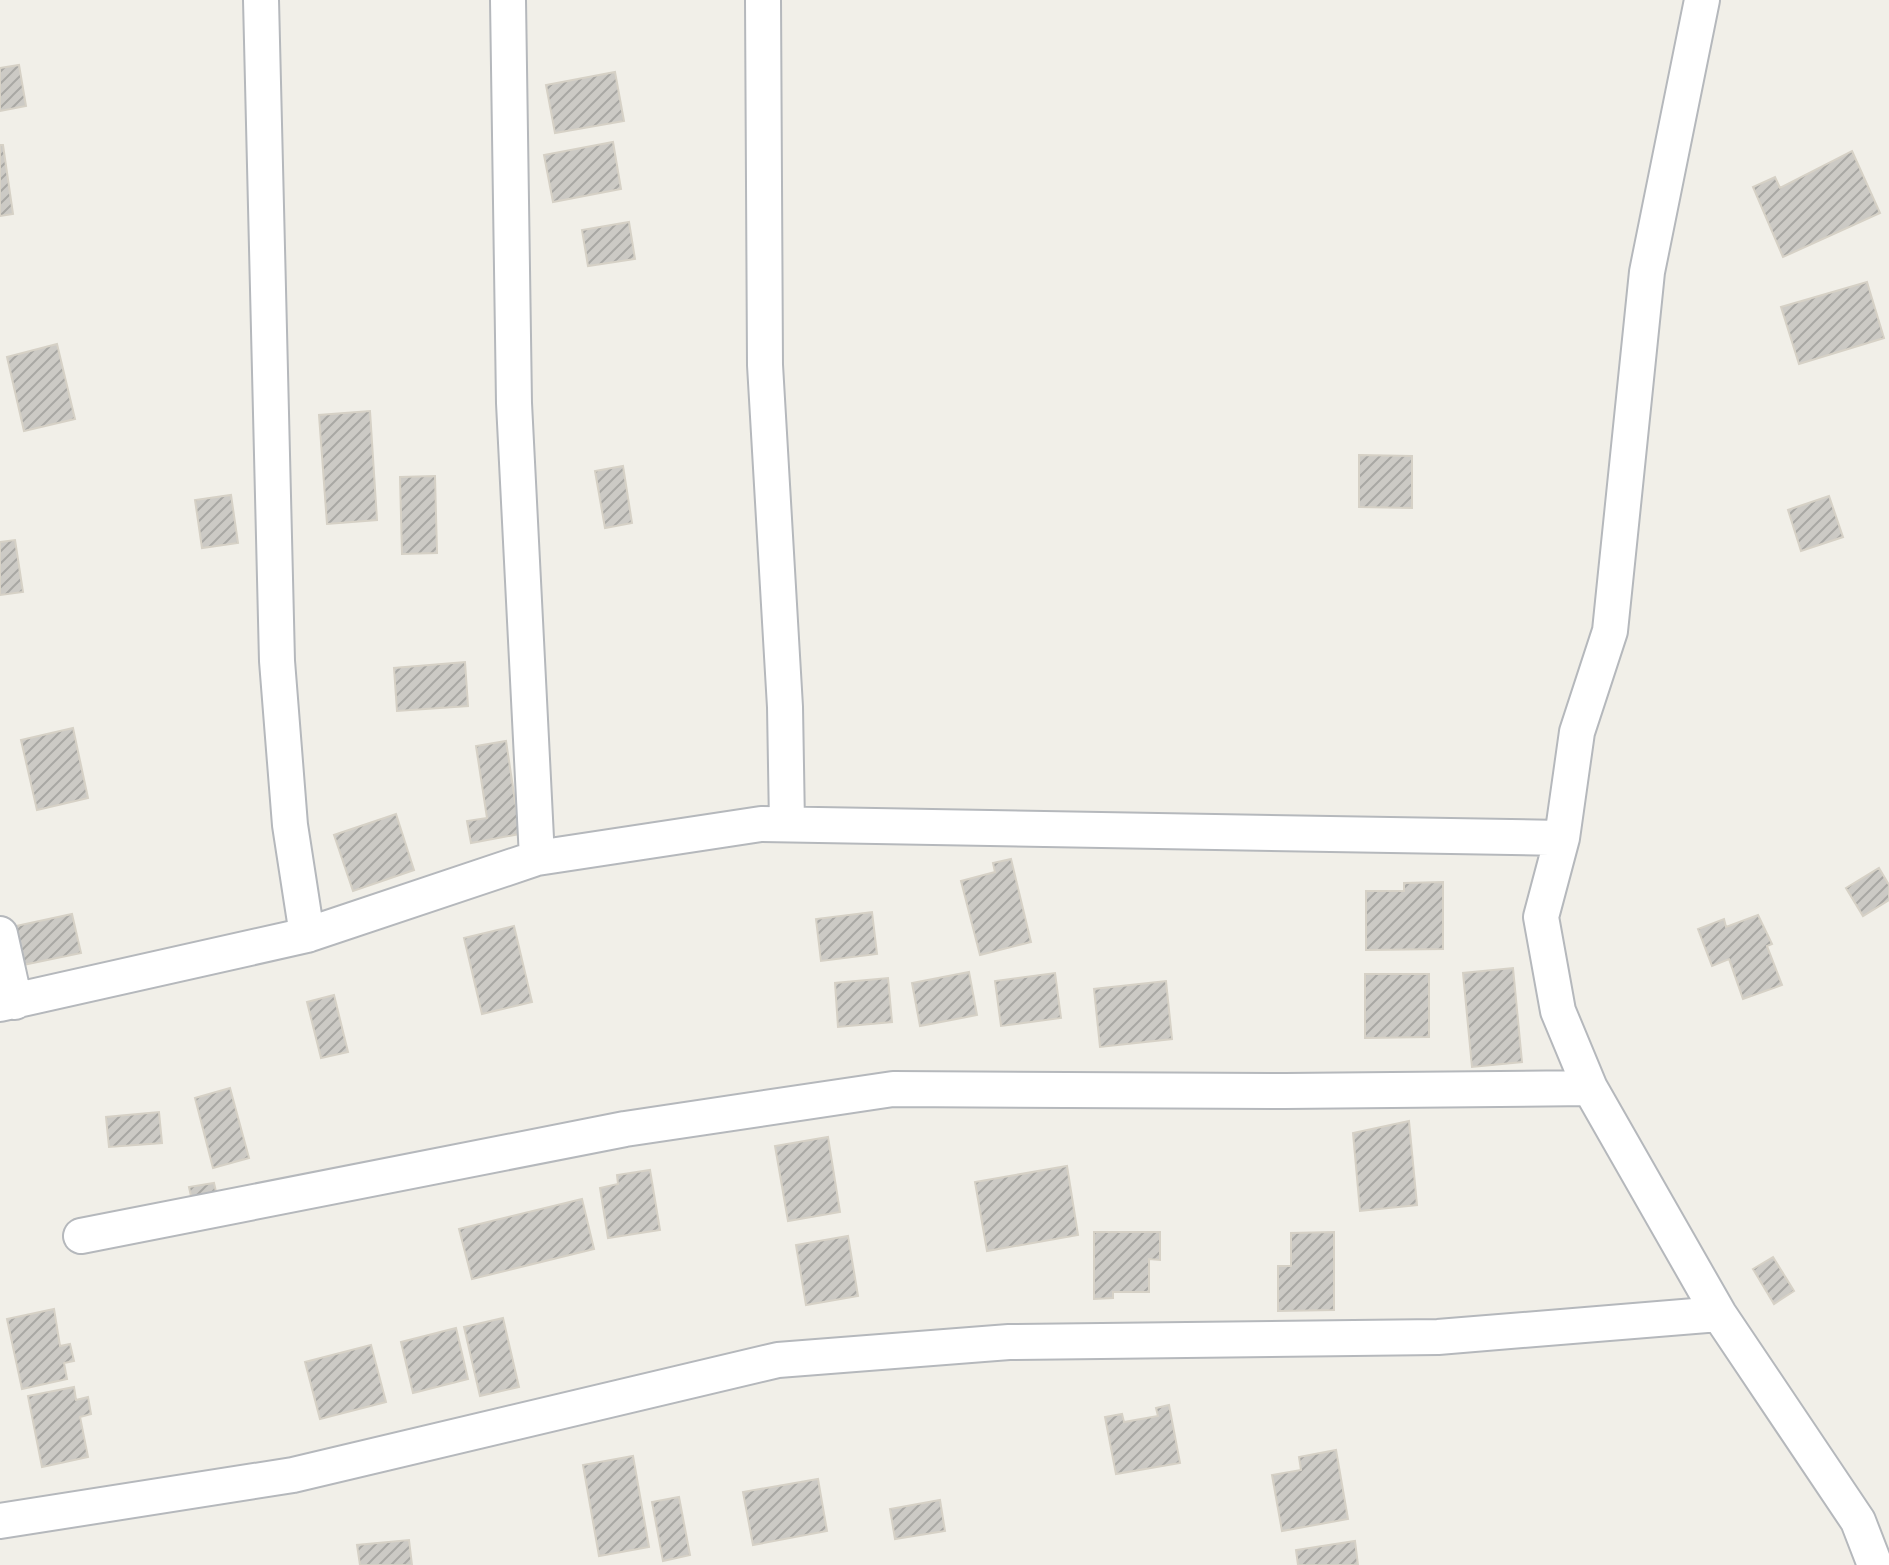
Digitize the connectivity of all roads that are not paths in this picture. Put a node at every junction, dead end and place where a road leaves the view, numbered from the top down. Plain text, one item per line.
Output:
1 (261, 0) edge
2 (508, 0) edge
3 (763, 0) edge
4 (1702, 0) edge
5 (787, 824) junction
6 (1562, 838) junction
7 (537, 858) junction
8 (0, 934) edge
9 (307, 935) junction
10 (8, 1003) edge
11 (1590, 1088) junction
12 (81, 1236) dead end
13 (1719, 1314) junction
14 (0, 1521) edge
15 (1875, 1565) edge

1 - 9 street
2 - 7 street
3 - 5 street
4 - 6 street
5 - 6 street
5 - 7 street
6 - 11 street
7 - 9 street
8 - 10 street
9 - 10 street
11 - 12 street
11 - 13 street
13 - 14 street
13 - 15 street

